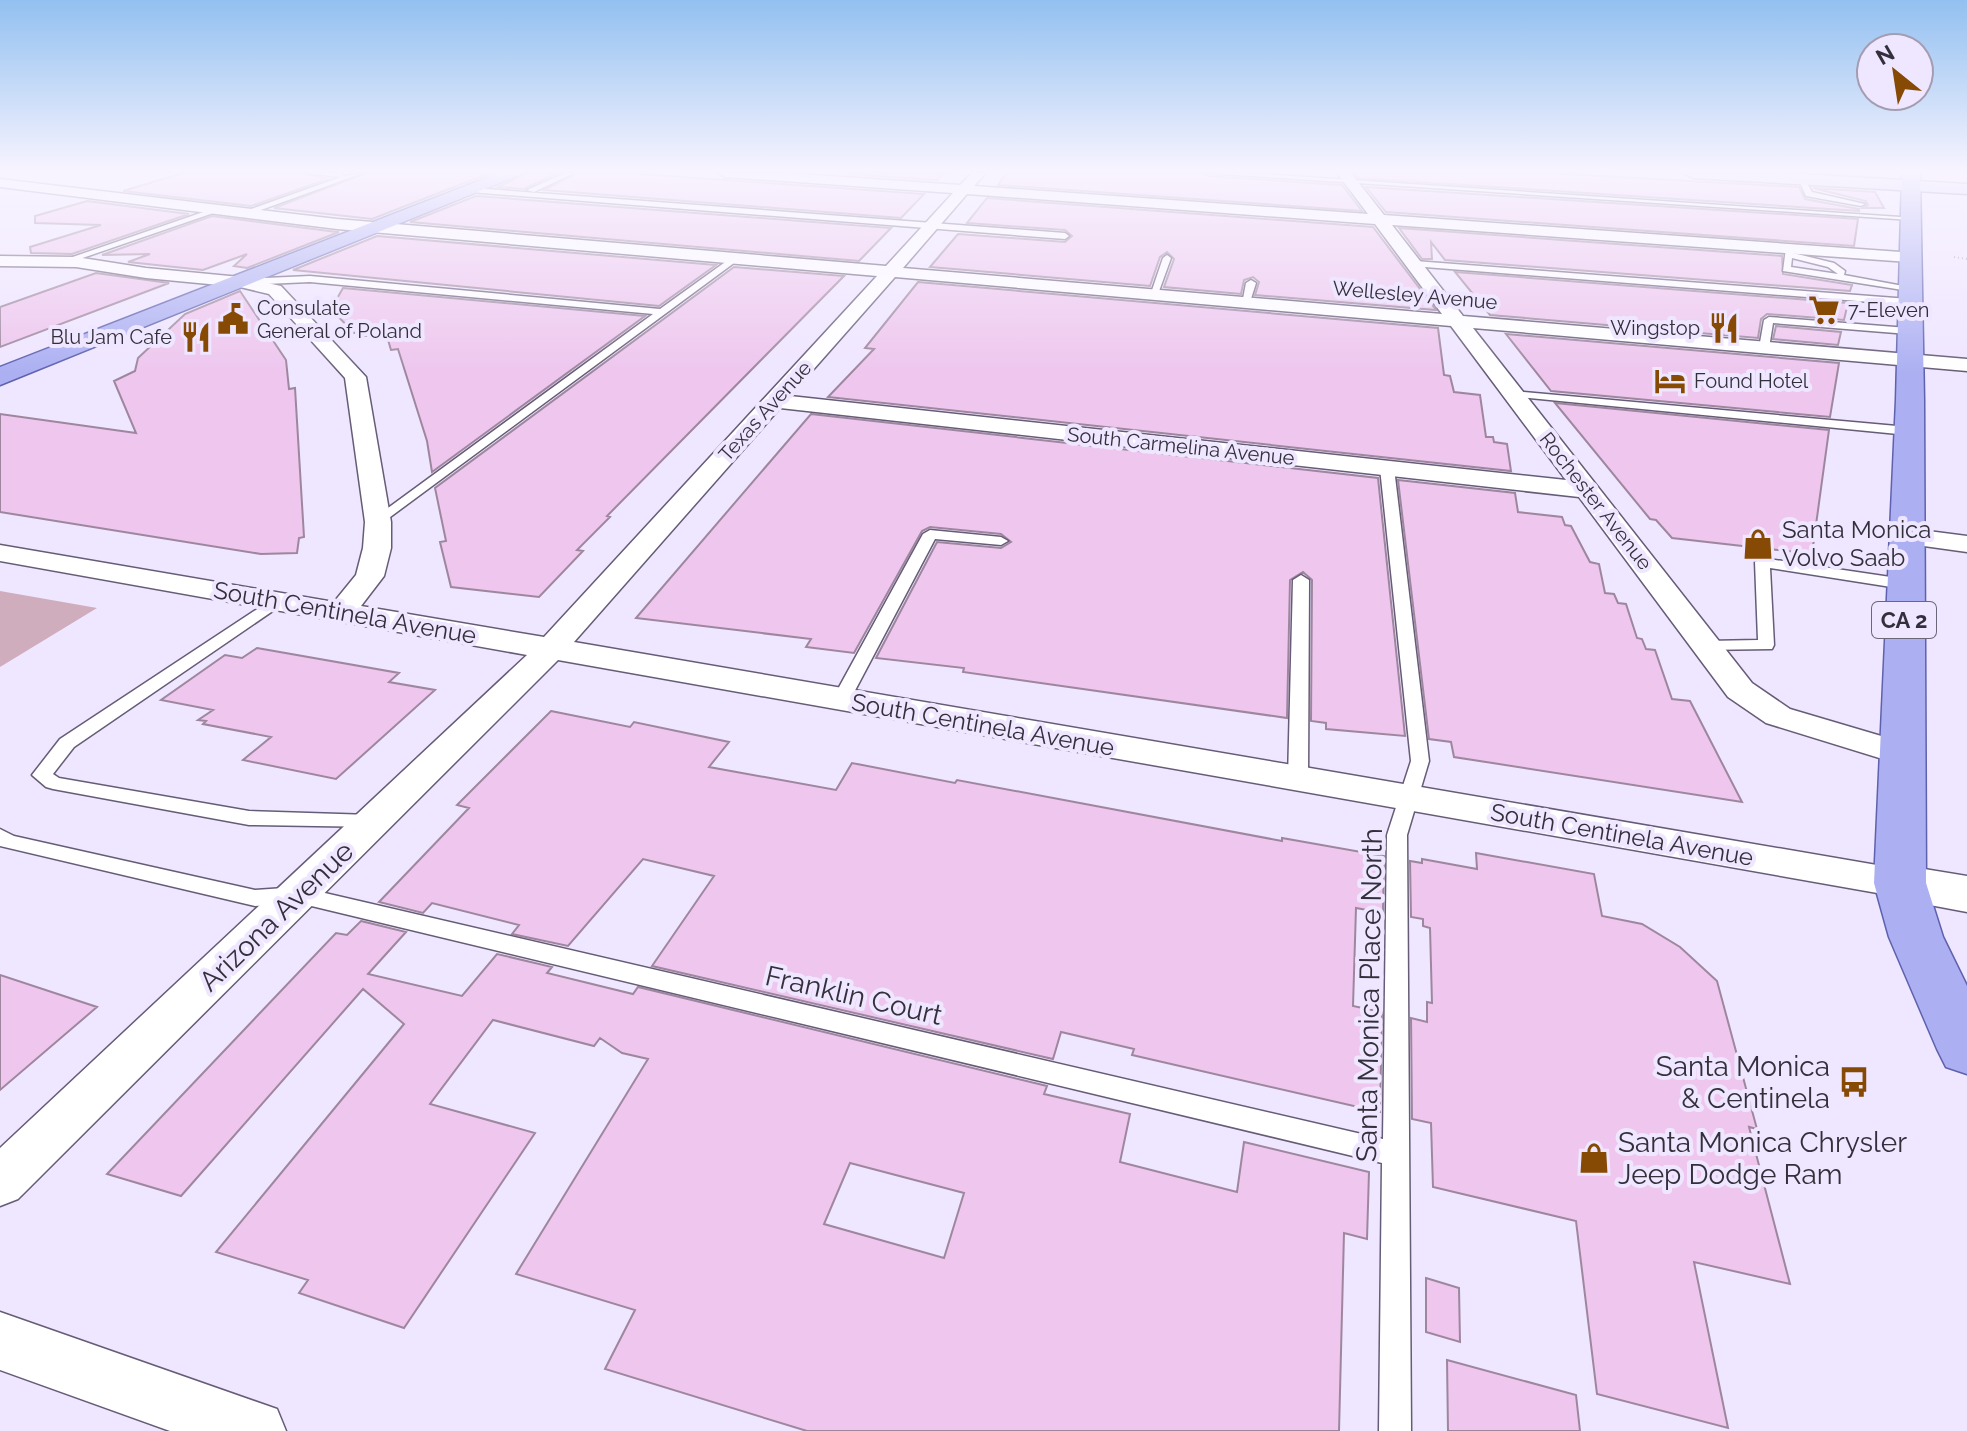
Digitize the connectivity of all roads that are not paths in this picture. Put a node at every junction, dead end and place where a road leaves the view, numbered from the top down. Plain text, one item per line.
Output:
1 (129, 240) edge
2 (347, 240) edge
3 (526, 240) edge
4 (918, 240) edge
5 (1395, 240) edge
6 (1637, 240) edge
7 (1910, 240) edge
8 (1789, 252) junction
9 (1909, 257) junction
10 (735, 258) junction
11 (1167, 258) dead end
12 (0, 261) edge
13 (65, 261) junction
14 (1800, 261) dead end
15 (1415, 264) junction
16 (889, 271) junction
17 (1842, 274) dead end
18 (1825, 275) junction
19 (240, 282) junction
20 (1251, 283) dead end
21 (1153, 294) junction
22 (1909, 295) junction
23 (1245, 302) junction
24 (664, 312) junction
25 (1457, 321) junction
26 (1908, 331) junction
27 (1764, 348) junction
28 (1908, 361) junction
29 (1967, 365) edge
30 (0, 377) edge
31 (1513, 394) junction
32 (775, 401) junction
33 (1908, 431) junction
34 (1387, 468) junction
35 (1588, 490) junction
36 (378, 522) junction
37 (1905, 536) junction
38 (1001, 541) dead end
39 (1967, 544) edge
40 (0, 553) edge
41 (1301, 580) dead end
42 (1904, 584) junction
43 (277, 601) junction
44 (341, 612) junction
45 (1707, 646) junction
46 (551, 649) junction
47 (841, 700) junction
48 (1902, 754) junction
49 (1298, 779) junction
50 (1406, 799) junction
51 (371, 822) junction
52 (0, 836) edge
53 (1900, 883) junction
54 (1967, 894) edge
55 (299, 895) junction
56 (1967, 1049) edge
57 (1395, 1154) junction
58 (0, 1182) edge
59 (0, 1341) edge
60 (255, 1431) edge
61 (1395, 1431) edge

1 - 13 lane
2 - 19 main road
3 - 10 street, Wellesley Avenue
4 - 16 street, Texas Avenue
5 - 15 street, Rochester Avenue
6 - 8 street
7 - 9 main road, CA 2
8 - 9 street
8 - 17 lane
8 - 18 lane
9 - 22 main road, CA 2
10 - 16 street, Wellesley Avenue
10 - 24 lane
11 - 21 lane
12 - 13 street
13 - 19 street
14 - 18 lane
15 - 22 lane
15 - 25 street, Rochester Avenue
16 - 21 street, Wellesley Avenue
16 - 32 street, Texas Avenue
18 - 22 lane
19 - 24 lane
19 - 30 main road
19 - 36 street
20 - 23 lane
21 - 23 street, Wellesley Avenue
22 - 26 main road, CA 2
23 - 25 street, Wellesley Avenue
24 - 36 lane
25 - 27 street, Wellesley Avenue
25 - 31 street, Rochester Avenue
26 - 27 lane
26 - 28 main road, CA 2
27 - 28 street, Wellesley Avenue
28 - 29 street, Wellesley Avenue
28 - 33 main road, CA 2
31 - 33 lane
31 - 35 street, Rochester Avenue
32 - 34 street, South Carmelina Avenue
32 - 46 street, Texas Avenue
33 - 37 main road, CA 2
34 - 35 street, South Carmelina Avenue
34 - 50 lane, Santa Monica Place North
35 - 45 street, Rochester Avenue
36 - 44 street
37 - 39 street
37 - 42 main road, CA 2
38 - 47 lane
40 - 43 street, South Centinela Avenue
41 - 49 lane
42 - 45 lane
42 - 48 main road, CA 2
43 - 44 street, South Centinela Avenue
43 - 51 lane
44 - 46 street, South Centinela Avenue
45 - 48 street, Rochester Avenue
46 - 47 street, South Centinela Avenue
46 - 51 street, Arizona Avenue
47 - 49 street, South Centinela Avenue
48 - 53 main road, CA 2
49 - 50 street, South Centinela Avenue
50 - 53 street, South Centinela Avenue
50 - 57 lane, Santa Monica Place North
51 - 55 street, Arizona Avenue
52 - 55 lane, Franklin Court
53 - 54 street, South Centinela Avenue
53 - 56 main road
55 - 57 lane, Franklin Court
55 - 58 street, Arizona Avenue
57 - 61 lane, Santa Monica Place North
59 - 60 street

